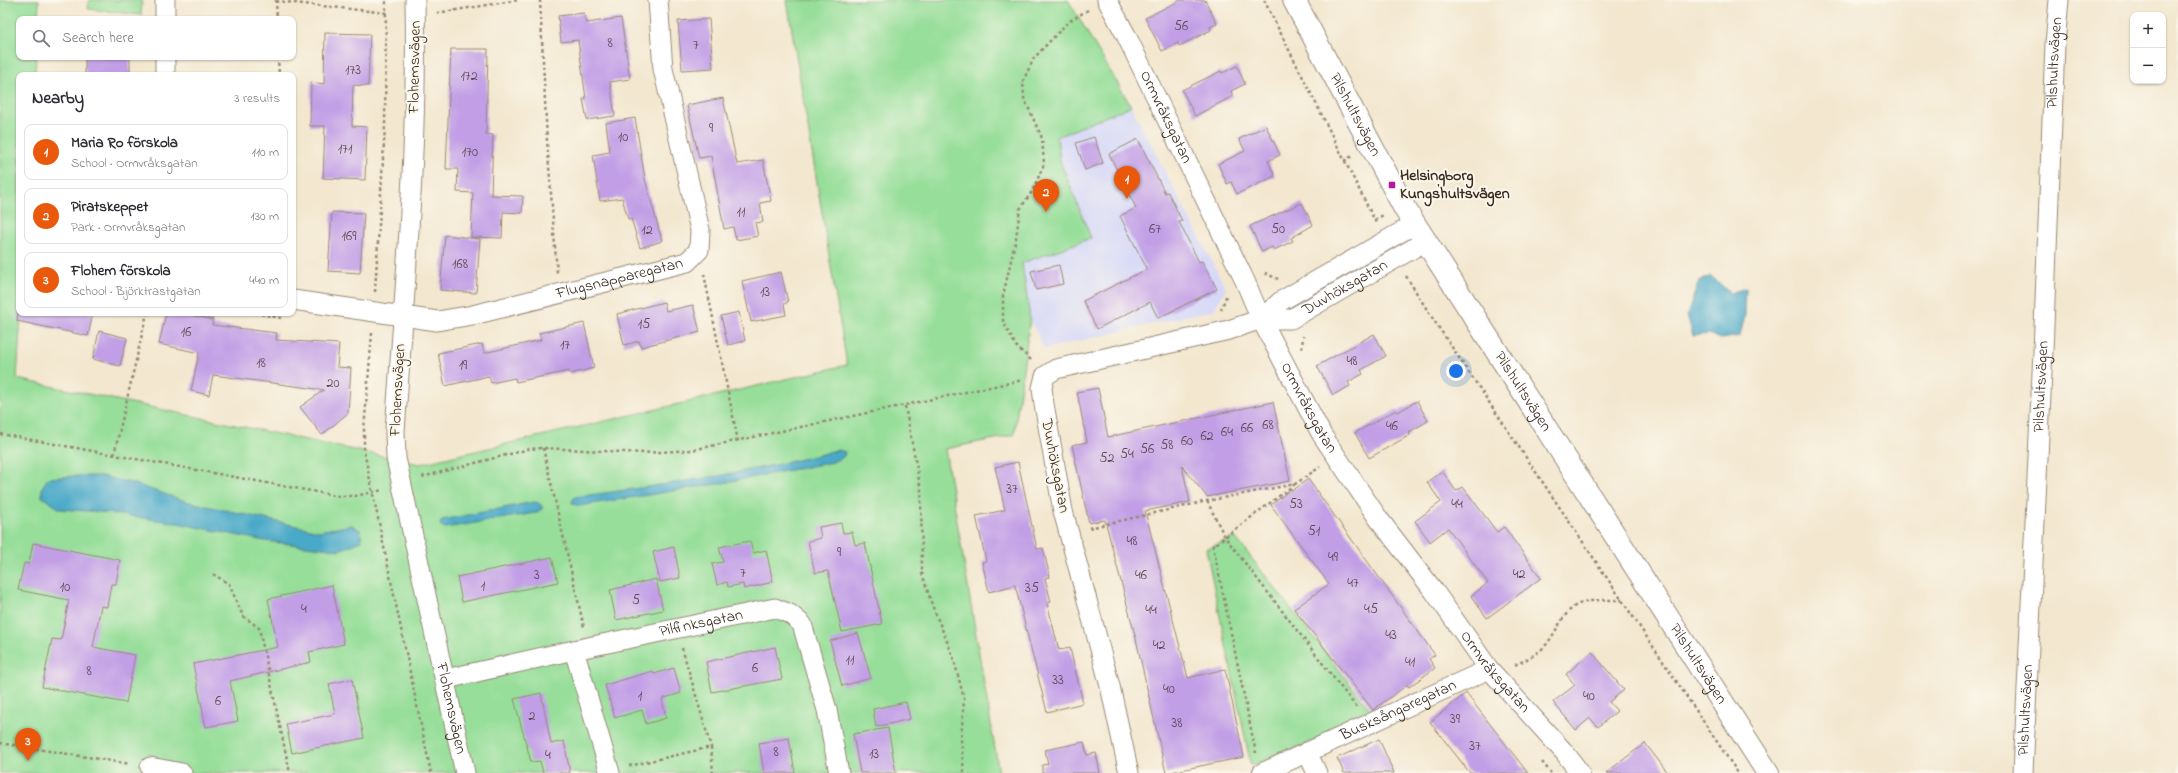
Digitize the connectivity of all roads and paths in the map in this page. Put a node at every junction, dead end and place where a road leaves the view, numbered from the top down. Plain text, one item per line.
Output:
1 (165, 0) edge
2 (276, 0) edge
3 (519, 0) edge
4 (540, 0) edge
5 (658, 0) edge
6 (1107, 0) edge
7 (1264, 0) edge
8 (1294, 0) edge
9 (2059, 0) edge
10 (415, 8) edge
11 (1088, 10) dead end
12 (386, 13) dead end
13 (165, 16) edge
14 (277, 16) edge
15 (166, 60) edge
16 (278, 60) edge
17 (165, 72) edge
18 (279, 72) edge
19 (1352, 156) dead end
20 (1344, 161) junction
21 (1420, 232) junction
22 (1386, 242) junction
23 (699, 250) junction
24 (1396, 258) junction
25 (1263, 272) dead end
26 (1285, 281) dead end
27 (559, 293) junction
28 (296, 300) edge
29 (146, 316) edge
30 (403, 316) junction
31 (1261, 319) junction
32 (1304, 334) dead end
33 (1302, 352) dead end
34 (1040, 370) junction
35 (905, 406) junction
36 (0, 434) edge
37 (738, 441) junction
38 (544, 448) junction
39 (114, 455) junction
40 (1320, 467) dead end
41 (1295, 484) junction
42 (401, 485) junction
43 (1207, 501) junction
44 (1086, 521) dead end
45 (1088, 528) junction
46 (1090, 536) dead end
47 (1225, 537) junction
48 (213, 574) dead end
49 (1622, 600) junction
50 (689, 644) dead end
51 (581, 648) junction
52 (1489, 669) junction
53 (1517, 672) dead end
54 (446, 679) junction
55 (1370, 724) junction
56 (0, 743) edge
57 (711, 747) junction
58 (1307, 752) junction
59 (1260, 765) edge
60 (150, 767) joint
61 (609, 772) edge
62 (182, 773) edge
63 (290, 773) edge
64 (466, 773) edge
65 (713, 773) edge
66 (839, 773) edge
67 (964, 773) edge
68 (1129, 773) edge
69 (1317, 773) edge
70 (1580, 773) edge
71 (1738, 773) edge
72 (1768, 773) edge
73 (2023, 773) edge

1 - 13 street
2 - 12 path
2 - 14 path
3 - 10 path
4 - 27 path
5 - 23 street, Flugsnapparegatan
6 - 31 street, Ormvråksgatan
7 - 20 path
8 - 21 street, Pilshultsvägen
9 - 73 street, Pilshultsvägen
10 - 30 street, Flohemsvägen
11 - 34 path
15 - 17 street
16 - 18 path
19 - 20 path
20 - 22 path
21 - 22 street, Duvhöksgatan
21 - 24 street, Duvhöksgatan
21 - 72 street, Pilshultsvägen
22 - 31 street, Duvhöksgatan
23 - 27 street, Flugsnapparegatan
23 - 37 path
24 - 31 street, Duvhöksgatan
24 - 49 path
25 - 26 path
27 - 30 street, Flugsnapparegatan
28 - 30 street, Flugsnapparegatan
29 - 39 path
30 - 42 street, Flohemsvägen
31 - 34 street, Duvhöksgatan
31 - 52 street, Ormvråksgatan
32 - 33 path
34 - 35 path
34 - 68 street, Duvhöksgatan
35 - 37 path
35 - 67 path
36 - 39 path
37 - 38 path
38 - 42 path
38 - 51 path
39 - 42 path
40 - 41 path
41 - 43 path
41 - 47 path
42 - 54 street, Flohemsvägen
43 - 45 path
43 - 47 path
44 - 45 path
45 - 46 path
47 - 55 path
47 - 59 path
48 - 63 path
49 - 53 path
49 - 71 path
50 - 57 path
51 - 54 street, Pilfinksgatan
51 - 61 street
51 - 66 street, Pilfinksgatan
52 - 55 street, Busksångaregatan
52 - 70 street, Ormvråksgatan
54 - 64 street, Flohemsvägen
55 - 58 street, Busksångaregatan
56 - 60 path
57 - 61 path
57 - 65 path
58 - 59 street, Busksångaregatan
58 - 69 street
60 - 62 street

